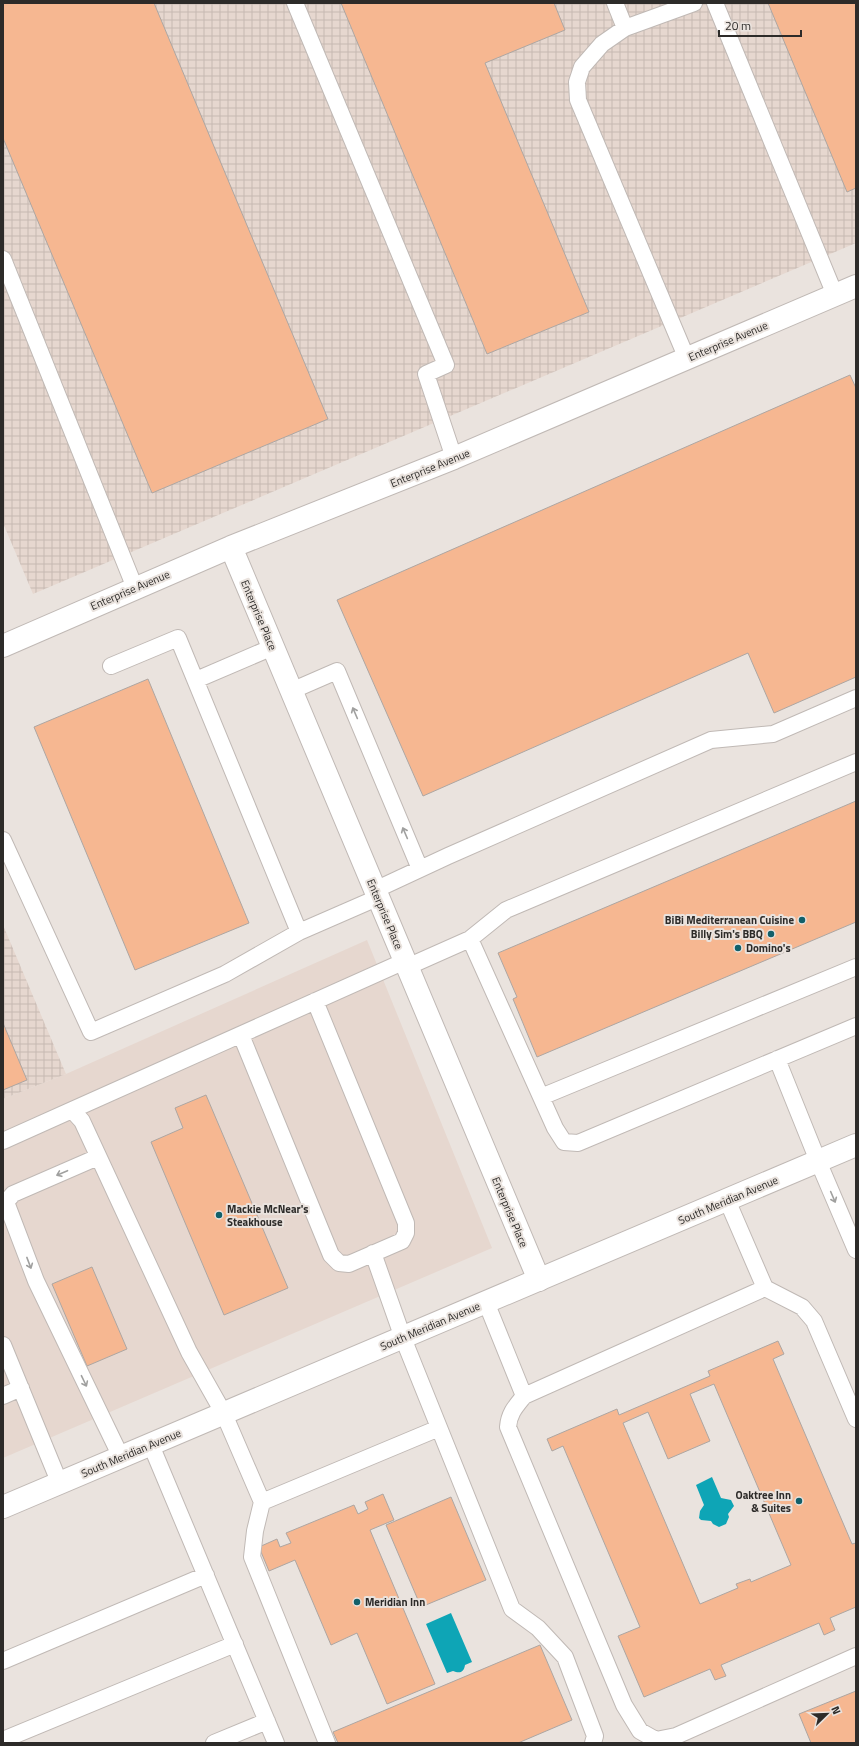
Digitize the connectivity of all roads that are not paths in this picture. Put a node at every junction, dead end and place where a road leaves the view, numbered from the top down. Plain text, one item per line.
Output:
1 (295, 3) edge
2 (615, 3) edge
3 (694, 3) edge
4 (715, 3) edge
5 (625, 28) junction
6 (3, 259) edge
7 (856, 286) edge
8 (835, 295) junction
9 (687, 359) junction
10 (454, 458) junction
11 (231, 547) junction
12 (135, 588) junction
13 (3, 646) edge
14 (273, 647) junction
15 (111, 666) dead end
16 (196, 680) junction
17 (291, 691) junction
18 (856, 698) edge
19 (856, 762) edge
20 (3, 840) edge
21 (420, 869) junction
22 (376, 894) junction
23 (299, 932) junction
24 (470, 939) junction
25 (406, 964) junction
26 (856, 967) edge
27 (315, 1001) junction
28 (856, 1026) edge
29 (241, 1035) junction
30 (777, 1059) junction
31 (541, 1097) junction
32 (72, 1110) junction
33 (3, 1141) edge
34 (856, 1145) edge
35 (98, 1157) junction
36 (818, 1161) junction
37 (727, 1200) junction
38 (856, 1250) edge
39 (373, 1253) junction
40 (539, 1280) junction
41 (765, 1288) junction
42 (486, 1302) junction
43 (403, 1338) junction
44 (3, 1345) edge
45 (21, 1388) junction
46 (3, 1396) edge
47 (524, 1396) junction
48 (224, 1414) junction
49 (856, 1419) edge
50 (440, 1428) junction
51 (151, 1445) junction
52 (121, 1457) junction
53 (60, 1484) junction
54 (262, 1502) junction
55 (3, 1507) edge
56 (206, 1575) junction
57 (235, 1644) junction
58 (856, 1656) edge
59 (3, 1661) edge
60 (267, 1721) junction
61 (3, 1740) edge
62 (214, 1743) edge
63 (276, 1743) edge
64 (327, 1743) edge
65 (593, 1743) edge

1 - 10 lane
2 - 5 lane
3 - 5 lane
4 - 8 lane
5 - 9 lane
6 - 12 lane
7 - 8 street, Enterprise Avenue
8 - 9 street, Enterprise Avenue
9 - 10 street, Enterprise Avenue
10 - 11 street, Enterprise Avenue
11 - 12 street, Enterprise Avenue
11 - 14 street, Enterprise Place
12 - 13 street, Enterprise Avenue
14 - 16 lane
14 - 17 street, Enterprise Place
15 - 16 lane
16 - 23 lane
21 -> 17 lane
17 - 22 street, Enterprise Place
18 - 21 lane
19 - 24 lane
20 - 23 lane
21 - 22 lane
22 - 23 lane
22 - 25 street, Enterprise Place
24 - 25 lane
24 - 31 lane
25 - 27 lane
25 - 40 street, Enterprise Place
26 - 31 lane
27 - 29 lane
27 - 39 lane
28 - 30 lane
29 - 32 lane
29 - 39 lane
30 - 31 lane
30 - 36 lane
32 - 33 lane
32 - 35 lane
34 - 36 street, South Meridian Avenue
35 - 48 lane
35 -> 52 lane
36 - 37 street, South Meridian Avenue
36 -> 38 lane
37 - 40 street, South Meridian Avenue
37 - 41 lane
39 - 43 lane
40 - 42 street, South Meridian Avenue
41 - 47 lane
41 - 49 lane
42 - 43 street, South Meridian Avenue
42 - 47 lane
43 - 48 street, South Meridian Avenue
43 - 50 lane
44 - 45 lane
45 - 46 lane
45 - 53 lane
47 - 58 lane
48 - 51 street, South Meridian Avenue
48 - 54 lane
50 - 54 lane
50 - 65 lane
51 - 52 street, South Meridian Avenue
51 - 56 lane
52 - 53 street, South Meridian Avenue
53 - 55 street, South Meridian Avenue
54 - 64 lane
56 - 57 lane
56 - 59 lane
57 - 60 lane
57 - 61 lane
60 - 62 lane
60 - 63 lane

